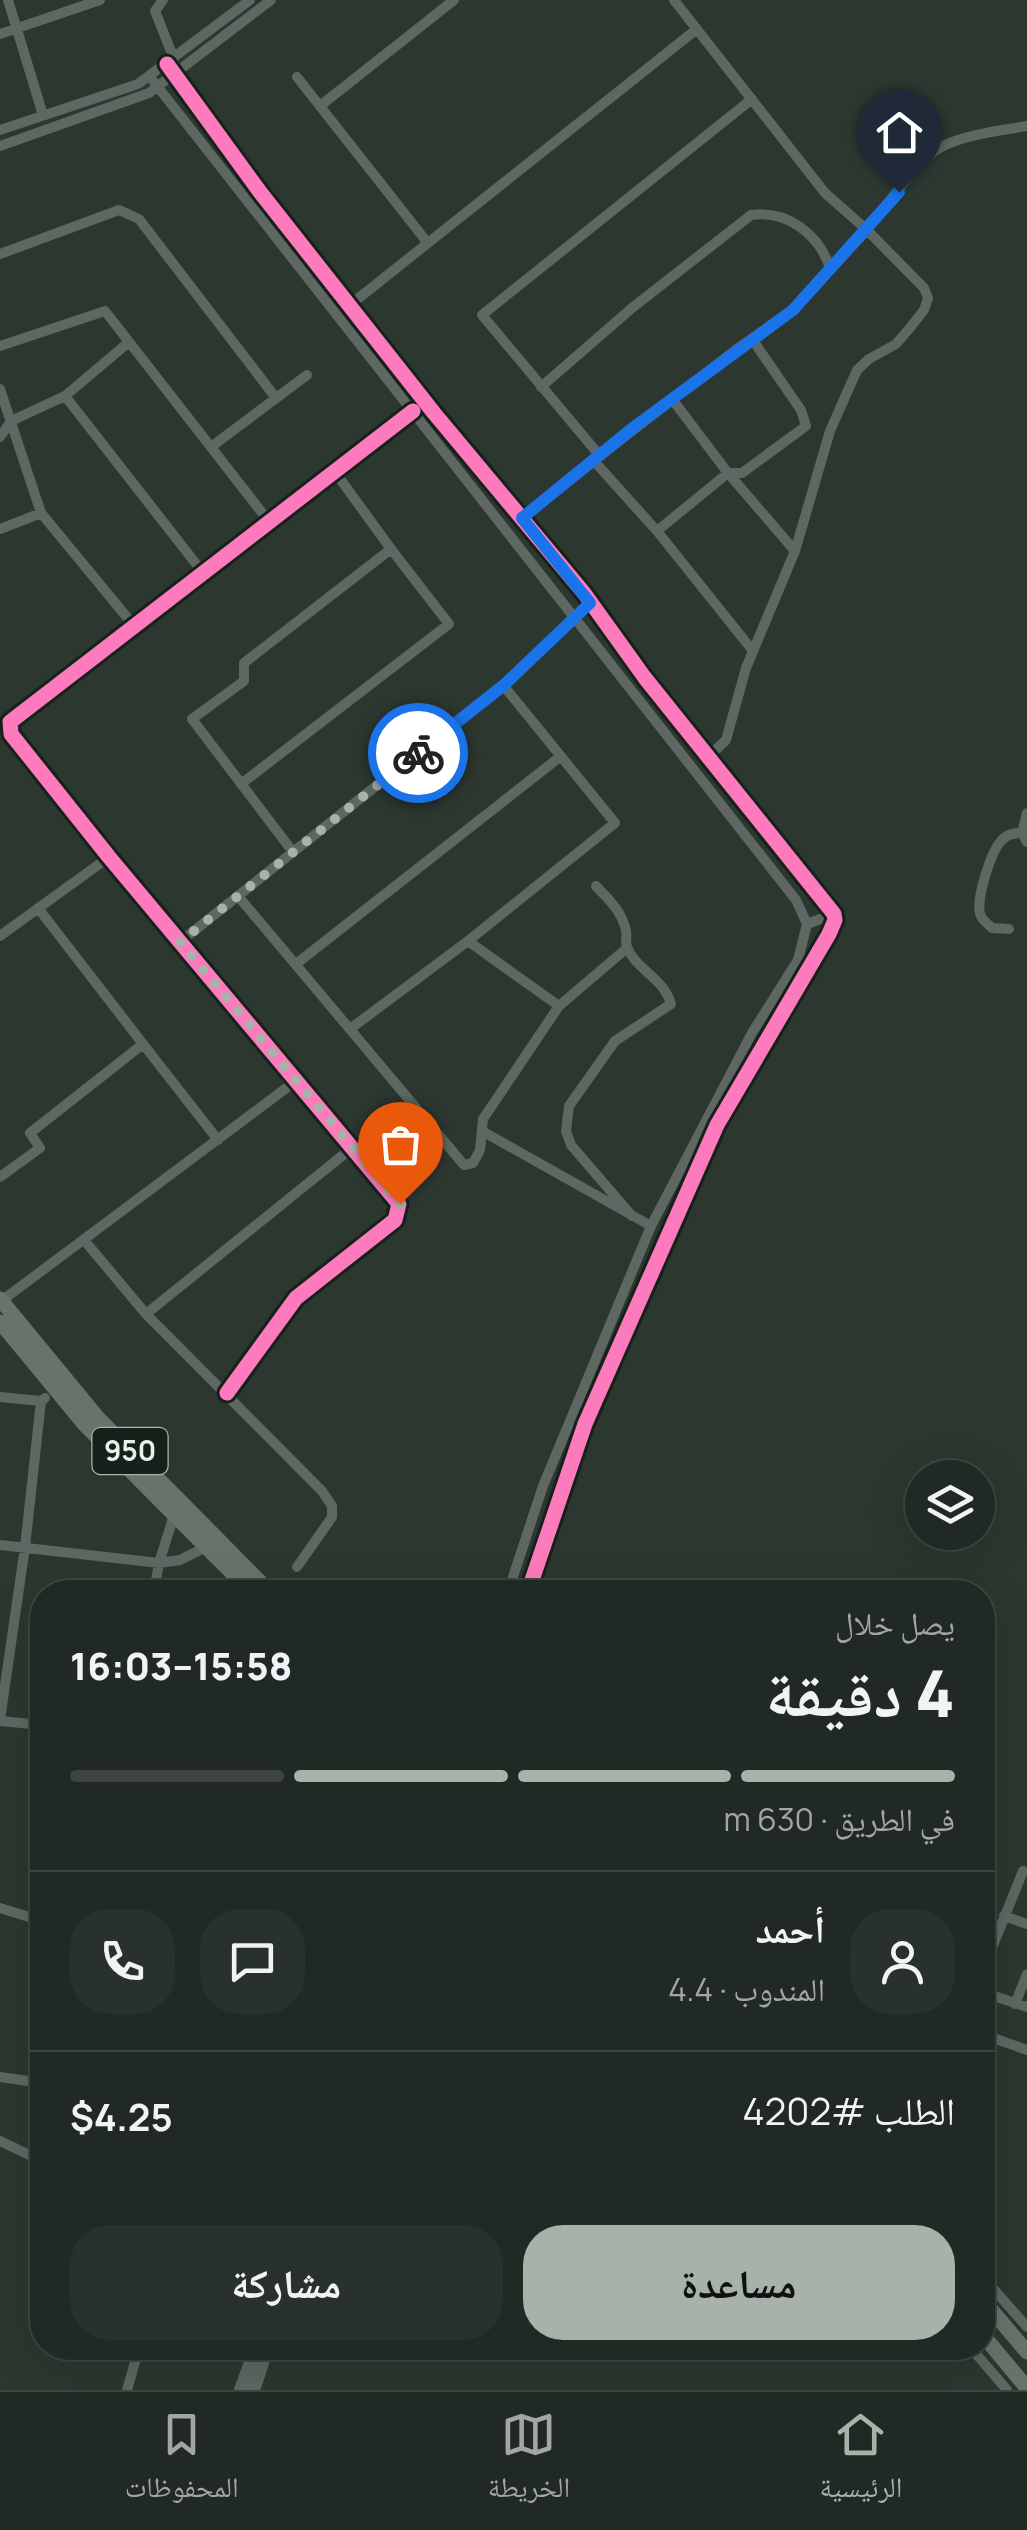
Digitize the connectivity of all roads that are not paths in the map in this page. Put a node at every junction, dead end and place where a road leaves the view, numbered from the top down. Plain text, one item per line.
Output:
1 (8, 0) edge
2 (99, 0) edge
3 (164, 0) edge
4 (250, 0) edge
5 (272, 0) edge
6 (454, 0) edge
7 (674, 0) edge
8 (16, 29) junction
9 (697, 29) junction
10 (0, 34) edge
11 (170, 62) junction
12 (175, 75) junction
13 (150, 77) junction
14 (297, 77) dead end
15 (158, 88) junction
16 (752, 99) junction
17 (320, 106) junction
18 (43, 115) junction
19 (1027, 126) edge
20 (0, 130) edge
21 (0, 146) edge
22 (867, 230) junction
23 (427, 242) junction
24 (0, 254) edge
25 (830, 268) junction
26 (350, 305) junction
27 (752, 339) junction
28 (129, 342) junction
29 (0, 346) edge
30 (307, 375) dead end
31 (541, 387) junction
32 (0, 388) edge
33 (418, 393) junction
34 (64, 396) junction
35 (276, 398) junction
36 (672, 399) junction
37 (410, 408) junction
38 (11, 421) junction
39 (0, 437) edge
40 (211, 447) junction
41 (597, 458) junction
42 (335, 472) junction
43 (728, 473) junction
44 (41, 513) junction
45 (522, 518) junction
46 (270, 523) junction
47 (0, 529) edge
48 (656, 531) junction
49 (391, 549) junction
50 (795, 551) junction
51 (204, 574) junction
52 (590, 603) junction
53 (575, 618) junction
54 (136, 627) junction
55 (753, 651) junction
56 (645, 678) junction
57 (504, 685) junction
58 (630, 689) junction
59 (561, 756) junction
60 (708, 756) junction
61 (241, 784) junction
62 (744, 801) junction
63 (1027, 813) edge
64 (728, 814) junction
65 (1025, 837) edge
66 (293, 852) junction
67 (108, 856) junction
68 (596, 886) dead end
69 (238, 896) junction
70 (38, 908) junction
71 (834, 914) junction
72 (808, 924) junction
73 (1010, 929) dead end
74 (0, 936) edge
75 (180, 942) junction
76 (468, 942) junction
77 (628, 948) junction
78 (296, 964) junction
79 (559, 1006) junction
80 (350, 1029) junction
81 (144, 1044) junction
82 (297, 1080) junction
83 (482, 1131) junction
84 (218, 1140) junction
85 (353, 1147) junction
86 (0, 1177) edge
87 (659, 1214) junction
88 (632, 1216) junction
89 (674, 1222) junction
90 (651, 1226) junction
91 (84, 1240) junction
92 (1, 1301) edge
93 (146, 1314) junction
94 (0, 1322) edge
95 (227, 1393) junction
96 (48, 1396) junction
97 (0, 1397) edge
98 (178, 1510) junction
99 (0, 1544) edge
100 (206, 1547) junction
101 (25, 1548) junction
102 (159, 1563) junction
103 (297, 1567) dead end
104 (156, 1580) edge
105 (239, 1580) edge
106 (257, 1580) edge
107 (512, 1580) edge
108 (532, 1580) edge
109 (0, 1721) edge
110 (30, 1724) edge
111 (1023, 1871) dead end
112 (0, 1908) edge
113 (1004, 1916) junction
114 (30, 1917) edge
115 (1027, 1924) edge
116 (995, 1939) edge
117 (1027, 1974) edge
118 (995, 1997) edge
119 (1021, 2006) edge
120 (995, 2039) edge
121 (1027, 2050) edge
122 (0, 2077) edge
123 (30, 2081) edge
124 (0, 2141) edge
125 (30, 2155) edge
126 (995, 2291) edge
127 (995, 2314) edge
128 (1027, 2328) edge
129 (995, 2350) edge
130 (1027, 2352) edge
131 (135, 2360) edge
132 (252, 2360) edge
133 (263, 2360) edge
134 (982, 2360) edge
135 (1027, 2388) edge
136 (127, 2390) edge
137 (241, 2390) edge
138 (253, 2390) edge
139 (1007, 2390) edge

1 - 8 street
2 - 8 street
3 - 11 street
4 - 11 street
5 - 12 street
6 - 17 street
7 - 9 street
8 - 10 street
8 - 18 street
9 - 16 street
9 - 23 street
11 - 12 street
11 - 13 street
12 - 15 street
12 - 26 street
13 - 15 street
13 - 18 street
14 - 17 street
15 - 21 street
15 - 37 street
16 - 22 street
16 - 31 street
17 - 23 street
18 - 20 street
19 - 22 street
22 - 25 street
22 - 50 street
23 - 26 street
24 - 35 street
25 - 27 street
25 - 31 street
26 - 33 street
27 - 36 street
27 - 43 street
28 - 29 street
28 - 34 street
28 - 40 street
30 - 35 street
31 - 41 street
32 - 38 street
33 - 37 street
33 - 45 street
34 - 38 street
34 - 51 street
35 - 40 street
36 - 41 street
36 - 43 street
37 - 42 street
37 - 53 street
38 - 39 street
38 - 44 street
40 - 46 street
41 - 45 street
41 - 48 street
42 - 46 street
42 - 49 street
43 - 48 street
43 - 50 street
44 - 47 street
44 - 54 street
45 - 52 street
46 - 51 street
48 - 55 street
49 - 61 street
49 - 61 street
50 - 55 street
51 - 54 street
52 - 53 street
52 - 56 street
53 - 57 street
53 - 58 street
54 - 67 street
55 - 60 street
56 - 58 street
56 - 60 street
57 - 59 street
57 - 66 street
58 - 64 street
59 - 76 street
59 - 78 street
60 - 62 street
61 - 66 street
62 - 64 street
62 - 71 street
63 - 65 street
64 - 72 street
65 - 73 street
66 - 69 street
67 - 70 street
67 - 75 street
68 - 77 street
69 - 75 street
69 - 78 street
70 - 74 street
70 - 81 street
71 - 72 street
71 - 89 street
72 - 87 street
75 - 82 street
76 - 79 street
76 - 80 street
77 - 79 street
77 - 88 street
78 - 80 street
79 - 83 street
80 - 83 street
81 - 84 street
81 - 86 street
82 - 84 street
82 - 85 street
83 - 88 street
84 - 91 street
85 - 93 street
85 - 95 street
87 - 89 street
87 - 90 street
88 - 90 street
89 - 108 street
90 - 107 street
91 - 92 street
91 - 93 street
92 - 98 main road, 950
93 - 95 street
94 - 96 main road, 950 / 950
95 - 103 street
96 - 97 street
96 - 98 main road, 950 / 950
96 - 101 street
98 - 100 main road, 950 / 950
98 - 102 street
98 - 106 main road, 950
99 - 101 street
100 - 102 street
100 - 105 main road, 950 / 950
101 - 102 street
101 - 109 street
102 - 104 street
109 - 110 street
111 - 113 street
112 - 114 street
113 - 115 street
113 - 116 street
117 - 119 street
118 - 119 street
120 - 121 street
122 - 123 street
124 - 125 street
126 - 128 street
127 - 130 main road
129 - 135 main road
131 - 136 street
132 - 137 main road
133 - 138 main road
134 - 139 street

